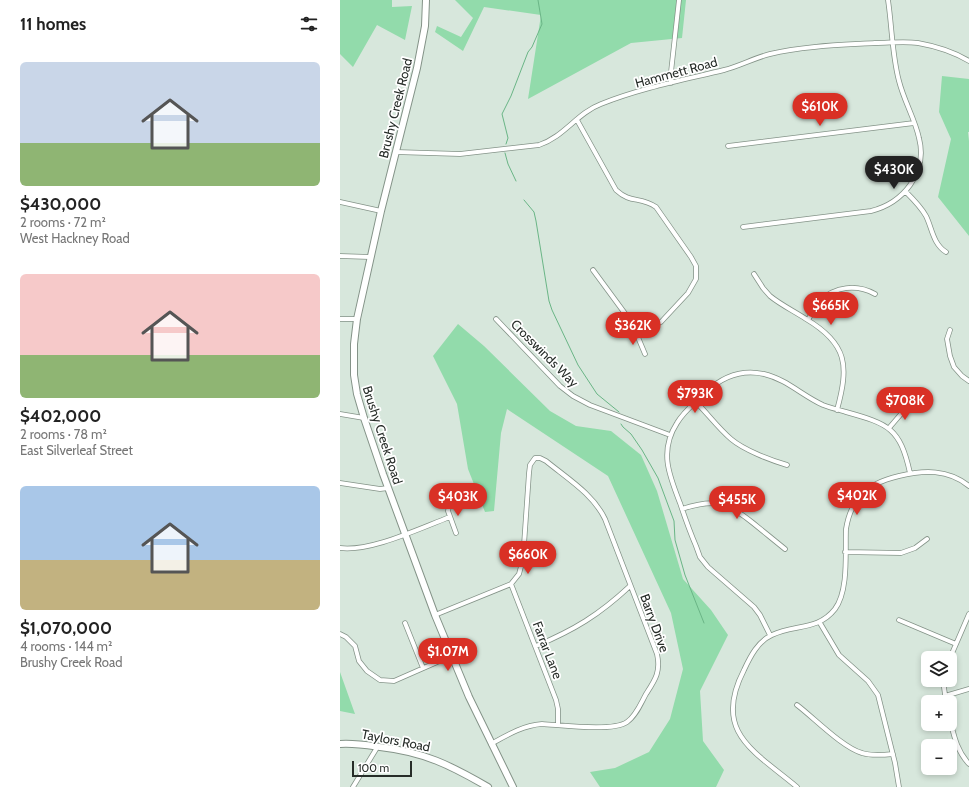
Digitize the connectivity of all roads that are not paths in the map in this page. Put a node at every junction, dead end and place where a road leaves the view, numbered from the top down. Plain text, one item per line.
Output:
1 (426, 0) edge
2 (679, 0) edge
3 (888, 0) edge
4 (893, 42) junction
5 (969, 61) edge
6 (671, 82) junction
7 (577, 120) junction
8 (914, 124) junction
9 (728, 146) dead end
10 (396, 152) junction
11 (906, 192) junction
12 (340, 202) edge
13 (381, 211) junction
14 (743, 227) dead end
15 (946, 252) dead end
16 (340, 256) edge
17 (370, 257) junction
18 (593, 270) dead end
19 (754, 274) dead end
20 (876, 294) dead end
21 (340, 319) edge
22 (496, 319) dead end
23 (357, 320) junction
24 (808, 320) junction
25 (950, 330) dead end
26 (636, 332) junction
27 (645, 354) dead end
28 (969, 381) edge
29 (696, 402) junction
30 (902, 406) dead end
31 (837, 410) junction
32 (340, 414) edge
33 (364, 418) junction
34 (889, 428) junction
35 (670, 435) junction
36 (787, 465) dead end
37 (910, 473) junction
38 (340, 483) edge
39 (969, 486) edge
40 (388, 488) junction
41 (450, 501) dead end
42 (682, 509) junction
43 (450, 517) junction
44 (456, 533) dead end
45 (405, 534) junction
46 (927, 539) dead end
47 (340, 548) edge
48 (785, 549) dead end
49 (845, 552) junction
50 (511, 584) junction
51 (630, 586) junction
52 (969, 614) edge
53 (435, 615) junction
54 (899, 620) dead end
55 (405, 623) dead end
56 (820, 623) junction
57 (340, 634) edge
58 (770, 635) junction
59 (956, 644) junction
60 (536, 646) junction
61 (953, 651) edge
62 (451, 656) junction
63 (423, 668) junction
64 (969, 689) edge
65 (948, 695) edge
66 (797, 705) dead end
67 (558, 724) junction
68 (953, 731) edge
69 (340, 744) edge
70 (491, 744) junction
71 (378, 746) junction
72 (893, 754) junction
73 (969, 764) edge
74 (509, 779) junction
75 (353, 787) edge
76 (488, 787) edge
77 (507, 787) edge
78 (513, 787) edge
79 (797, 787) edge
80 (899, 787) edge

1 - 10 main road, Brushy Creek Road
2 - 6 street
3 - 4 street
4 - 5 street, Hammett Road
4 - 6 street, Hammett Road
4 - 8 street
6 - 7 street, Hammett Road
7 - 10 street, Hammett Road
7 - 26 street
8 - 9 street
8 - 11 street
10 - 13 main road, Brushy Creek Road
11 - 14 street
11 - 15 street
12 - 13 street
13 - 17 main road, Brushy Creek Road
16 - 17 street
17 - 23 main road, Brushy Creek Road
18 - 26 street
19 - 24 street
20 - 24 street
21 - 23 street
22 - 35 street, Crosswinds Way
23 - 33 main road, Brushy Creek Road
24 - 31 street
25 - 28 street
26 - 27 street
29 - 31 street
29 - 35 street
29 - 36 street
30 - 34 street
31 - 34 street
32 - 33 street
33 - 40 main road, Brushy Creek Road
34 - 37 street
35 - 42 street
37 - 39 street
37 - 49 street
38 - 40 street
40 - 45 main road, Brushy Creek Road
41 - 43 street
42 - 48 street
42 - 58 street
43 - 44 street
43 - 45 street
45 - 47 street
45 - 53 main road, Brushy Creek Road
46 - 49 street
49 - 56 street
50 - 51 street, Barry Drive
50 - 53 street
50 - 60 street, Farrar Lane
51 - 60 street
51 - 67 street, Barry Drive
52 - 59 street
53 - 62 main road, Brushy Creek Road
54 - 59 street
55 - 63 street
56 - 58 street
56 - 72 street
57 - 63 street
58 - 79 street
59 - 61 street
60 - 67 street, Farrar Lane
62 - 63 street
62 - 70 main road, Brushy Creek Road
64 - 65 street
66 - 72 street
67 - 70 street, Barry Drive
68 - 73 street
69 - 71 main road, Taylors Road
70 - 74 main road, Brushy Creek Road
71 - 75 street
71 - 76 main road, Taylors Road
72 - 80 street
74 - 77 main road
74 - 78 main road, Brushy Creek Road

